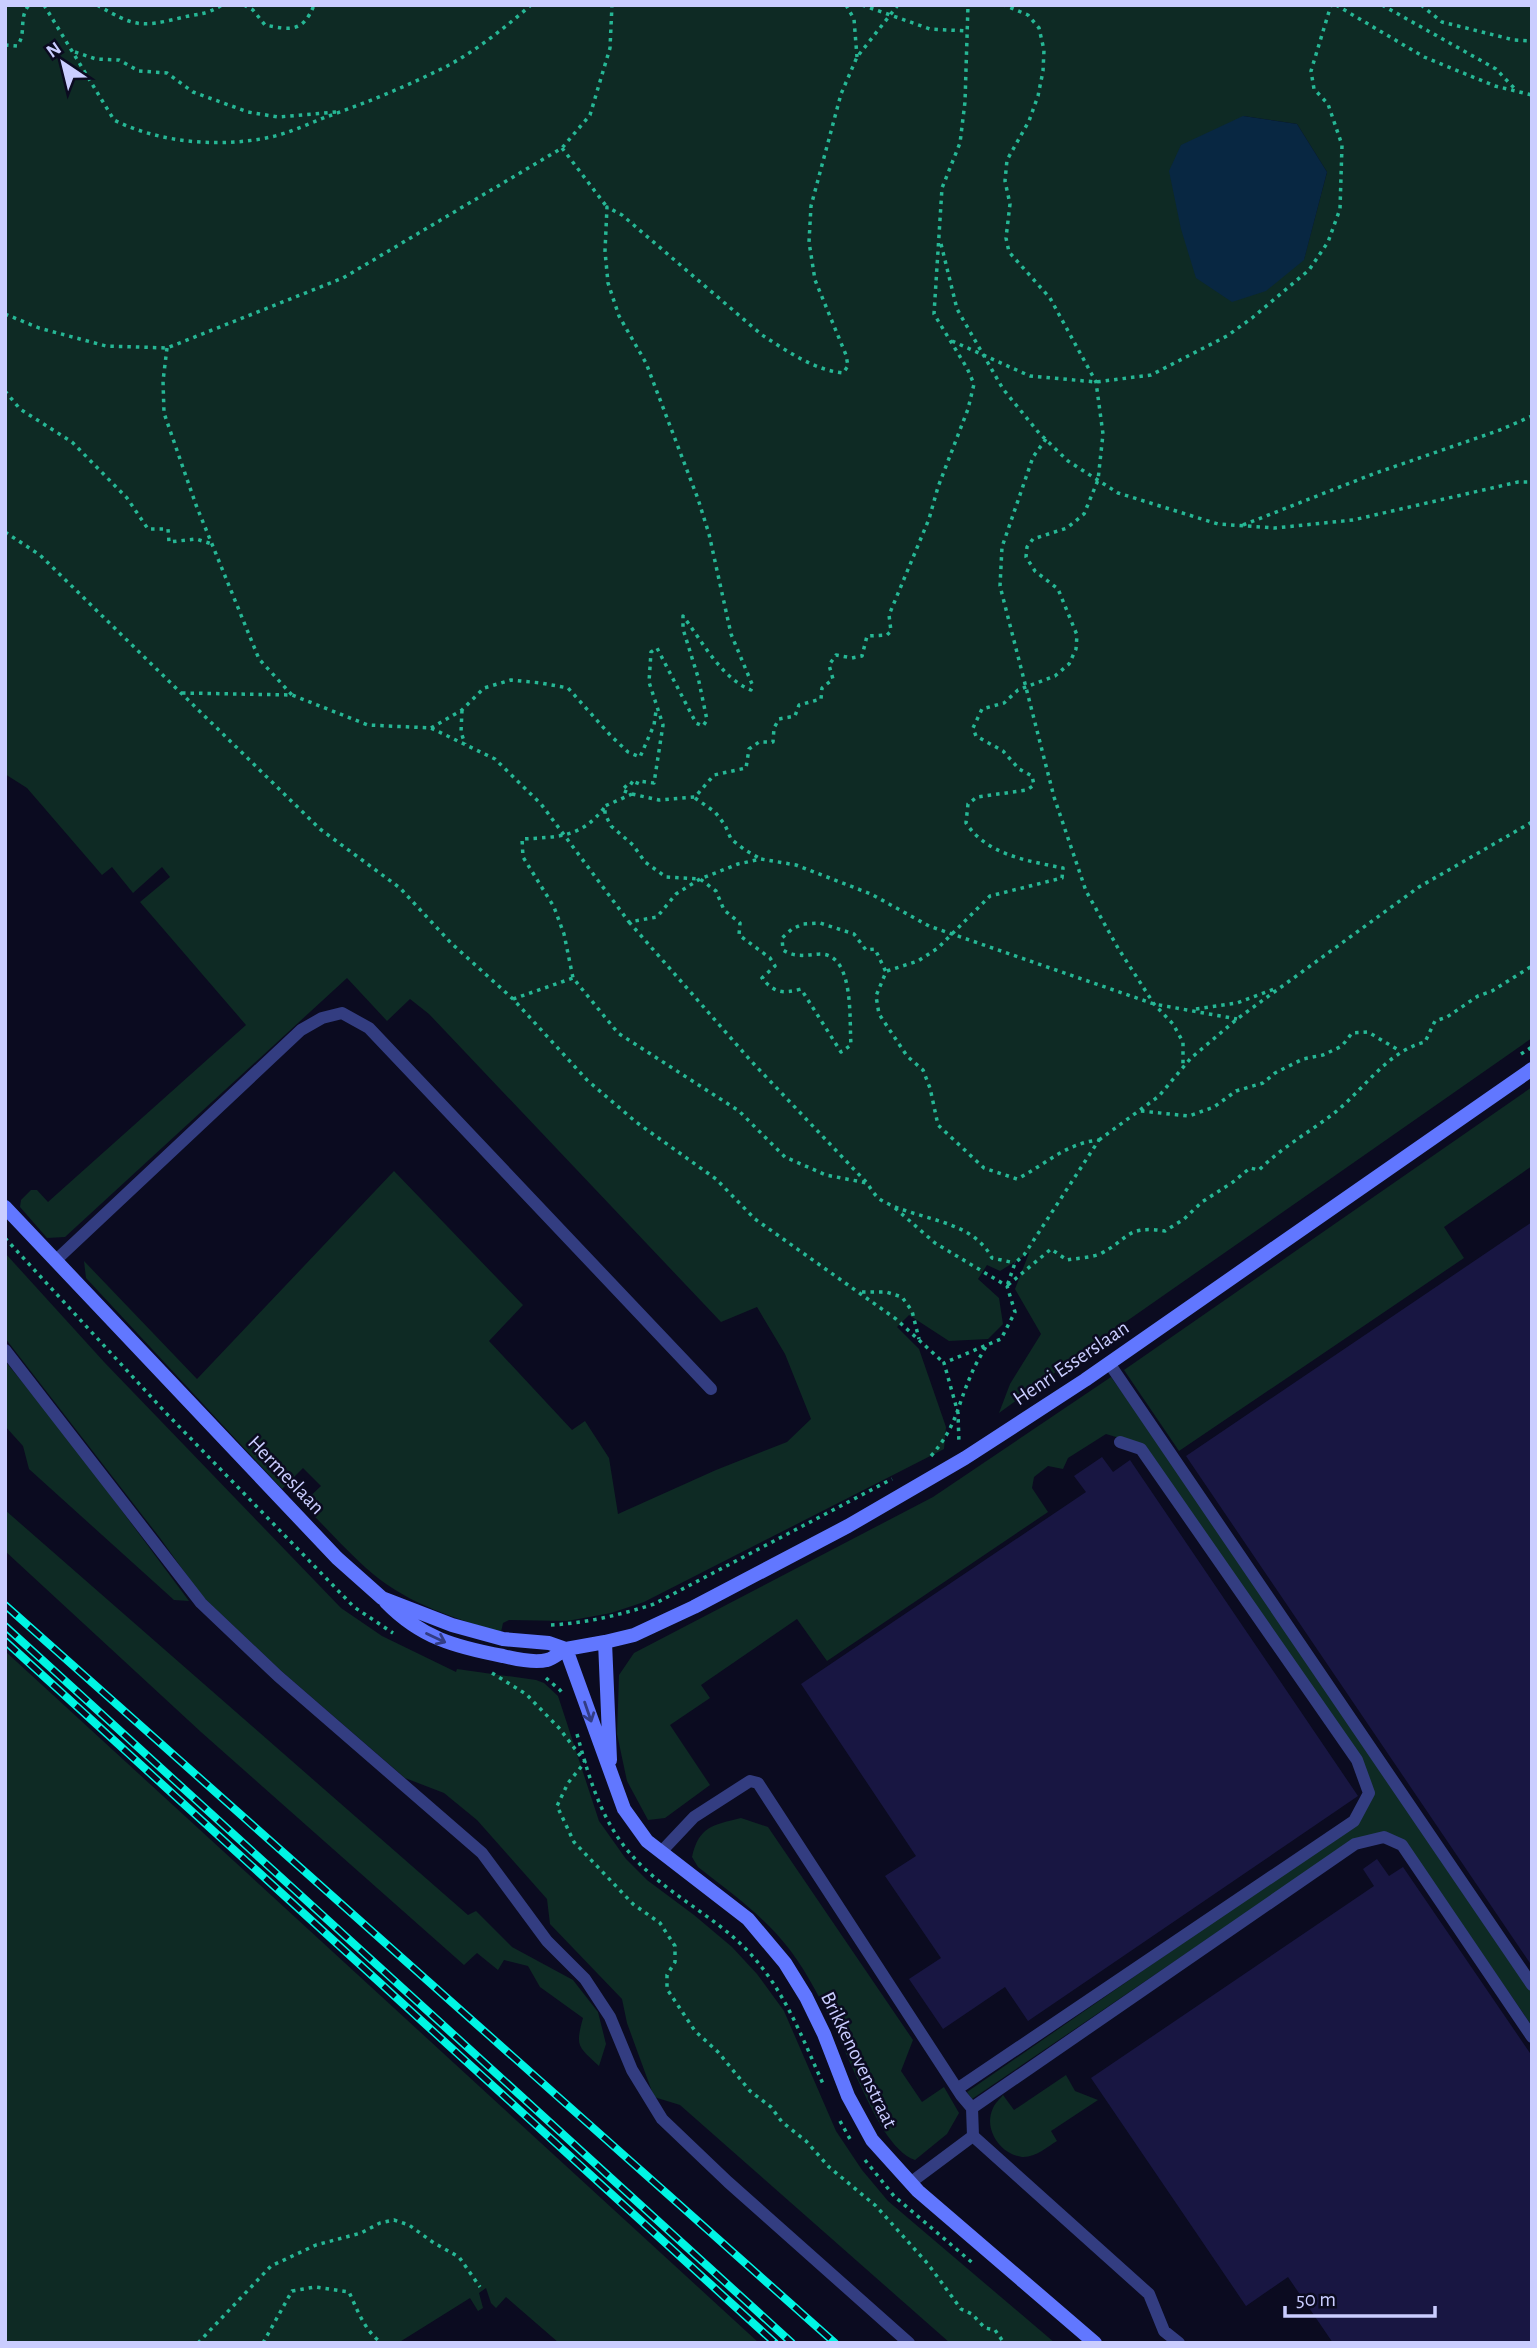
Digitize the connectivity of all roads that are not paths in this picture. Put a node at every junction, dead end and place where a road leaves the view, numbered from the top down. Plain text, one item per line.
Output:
1 (1532, 1069) edge
2 (5, 1207) edge
3 (55, 1261) junction
4 (5, 1350) edge
5 (1109, 1363) junction
6 (711, 1389) dead end
7 (1120, 1442) dead end
8 (605, 1642) junction
9 (566, 1649) junction
10 (611, 1776) junction
11 (661, 1852) junction
12 (1532, 1985) edge
13 (1532, 2037) edge
14 (957, 2090) junction
15 (972, 2108) junction
16 (973, 2136) junction
17 (910, 2183) junction
18 (909, 2343) edge
19 (1095, 2343) edge
20 (1179, 2343) edge

1 - 5 street, Henri Esserslaan
2 - 3 street, Hermeslaan
3 - 6 lane
3 - 9 street, Hermeslaan
4 - 18 lane
5 - 8 street, Henri Esserslaan
5 - 12 lane
7 - 14 lane
8 - 9 street
8 - 10 street, Brikkenovenstraat
9 -> 10 street, Brikkenovenstraat
10 - 11 street, Brikkenovenstraat
11 - 14 lane
11 - 17 street, Brikkenovenstraat
13 - 15 lane
14 - 15 lane
15 - 16 lane
16 - 17 lane
16 - 20 lane
17 - 19 street, Brikkenovenstraat

